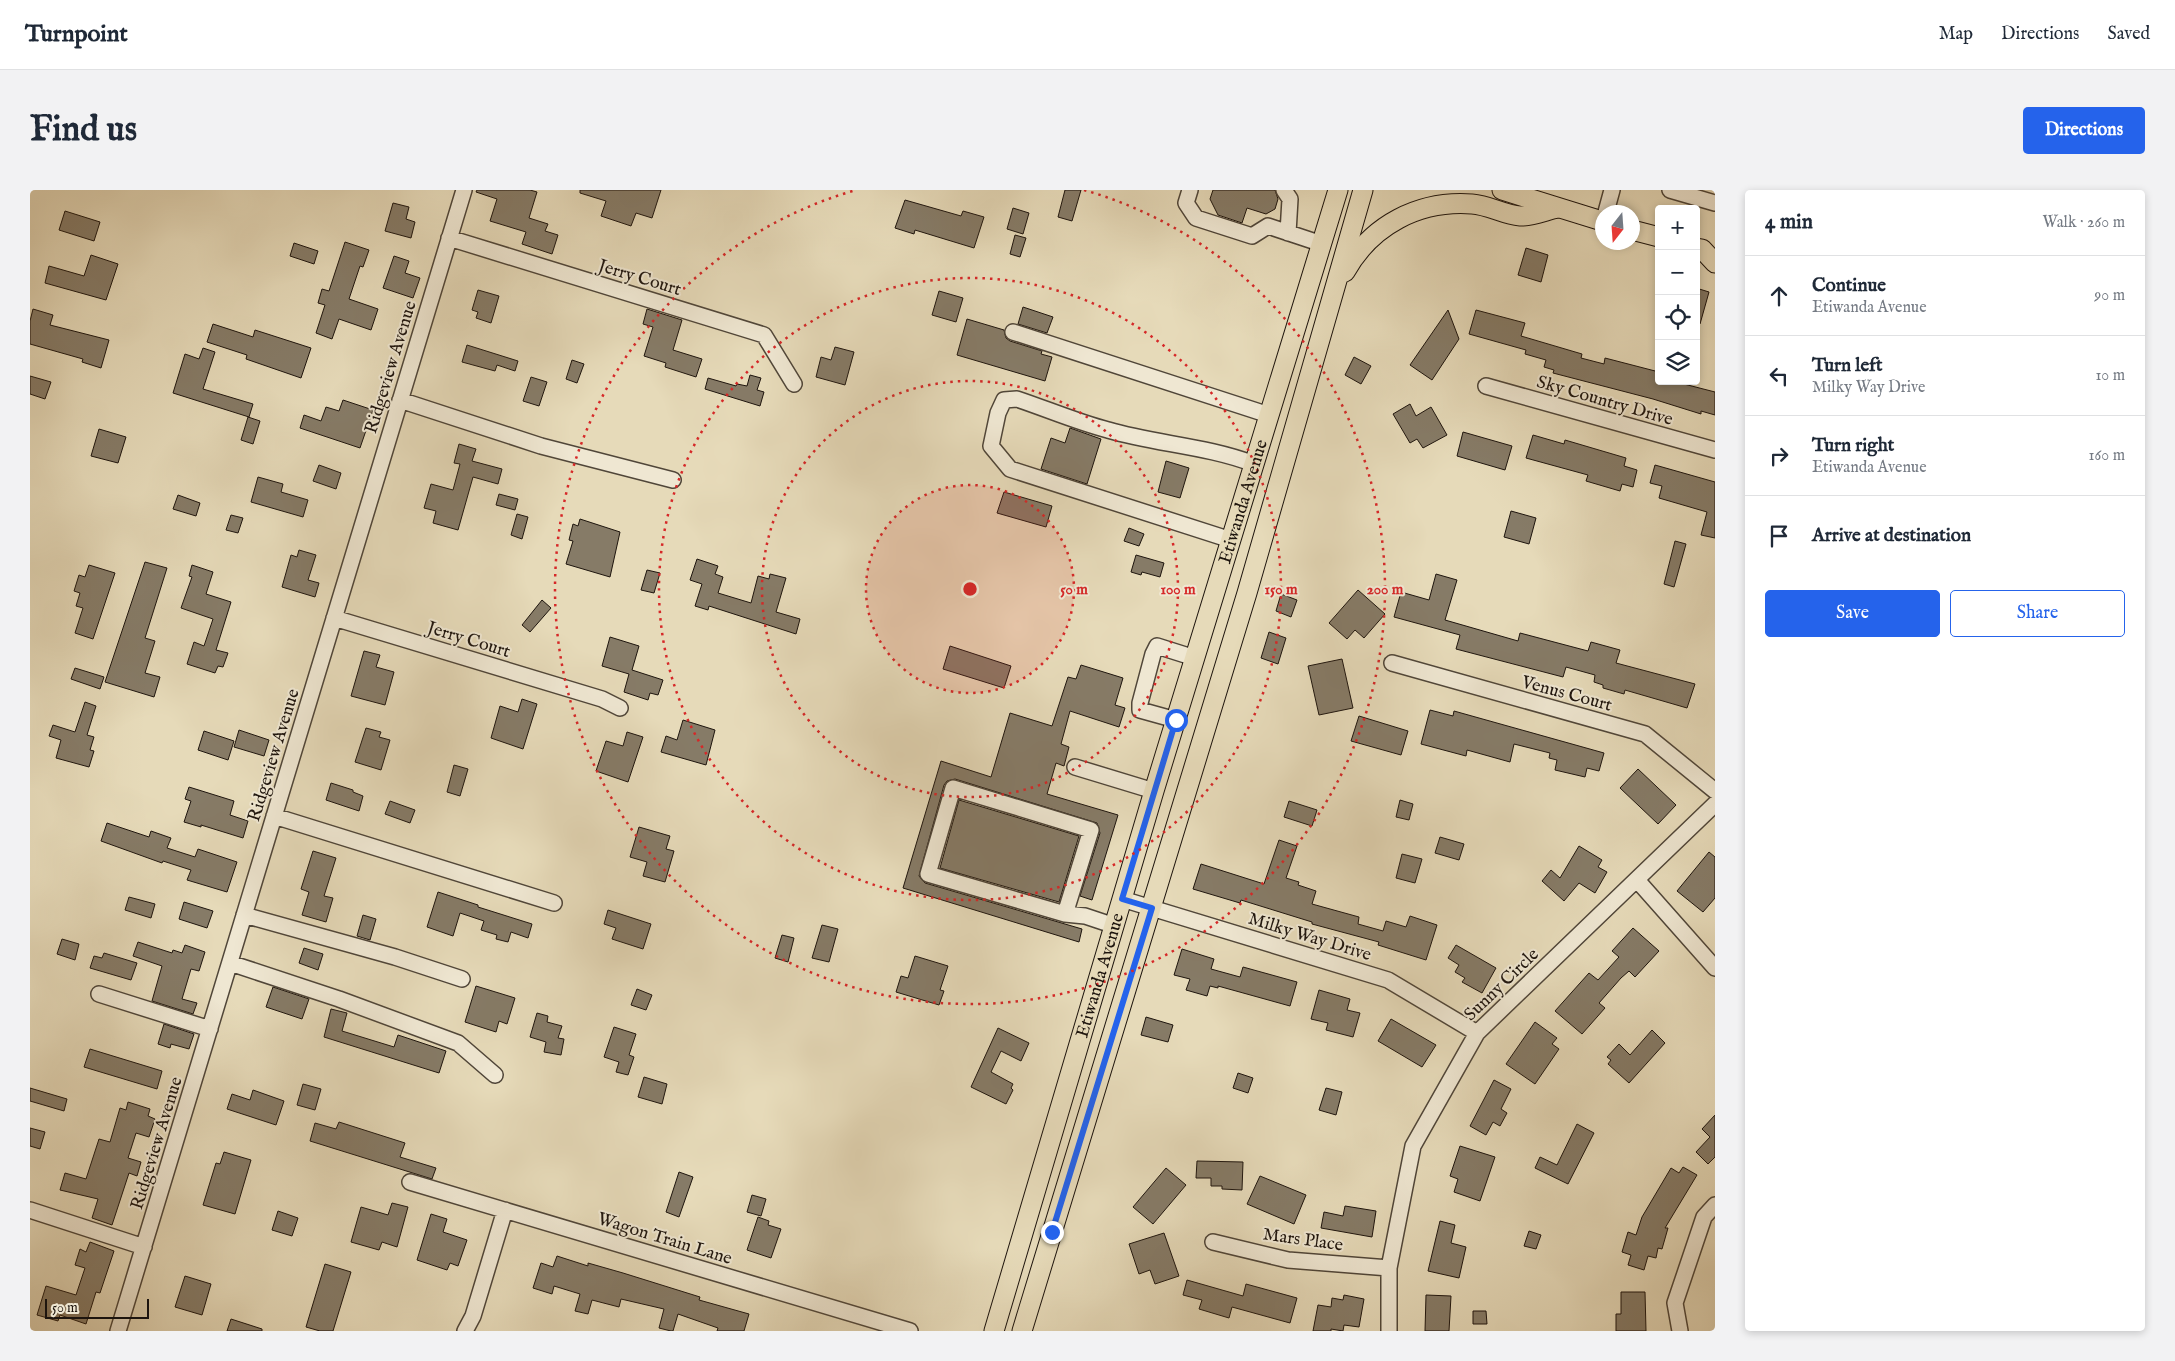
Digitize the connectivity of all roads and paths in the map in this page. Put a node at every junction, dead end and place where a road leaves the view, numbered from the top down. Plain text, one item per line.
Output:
1 (464, 190) edge
2 (1190, 190) edge
3 (1284, 190) edge
4 (1338, 190) edge
5 (1363, 190) edge
6 (1502, 190) edge
7 (1612, 190) edge
8 (1670, 190) edge
9 (1715, 203) edge
10 (1608, 205) edge
11 (1558, 208) junction
12 (1595, 219) edge
13 (1640, 232) edge
14 (1288, 233) junction
15 (1655, 236) edge
16 (449, 238) junction
17 (1322, 244) junction
18 (1334, 292) junction
19 (1013, 332) dead end
20 (794, 384) dead end
21 (1486, 386) dead end
22 (400, 400) junction
23 (1270, 415) junction
24 (1715, 450) edge
25 (1254, 464) junction
26 (673, 480) dead end
27 (1231, 540) junction
28 (334, 618) junction
29 (1195, 658) junction
30 (1392, 664) dead end
31 (620, 708) dead end
32 (1176, 720) junction
33 (1075, 767) dead end
34 (1154, 791) junction
35 (1715, 791) edge
36 (1715, 804) edge
37 (274, 816) junction
38 (1637, 880) junction
39 (1122, 899) junction
40 (554, 903) dead end
41 (1152, 908) junction
42 (1066, 914) junction
43 (244, 915) junction
44 (1114, 926) junction
45 (230, 963) junction
46 (1715, 968) edge
47 (462, 980) dead end
48 (99, 994) dead end
49 (210, 1029) junction
50 (1476, 1032) junction
51 (495, 1075) dead end
52 (410, 1182) dead end
53 (1715, 1205) edge
54 (30, 1210) edge
55 (505, 1210) junction
56 (1212, 1242) dead end
57 (144, 1246) junction
58 (1389, 1268) junction
59 (118, 1331) edge
60 (465, 1331) edge
61 (910, 1331) edge
62 (994, 1331) edge
63 (1022, 1331) edge
64 (1389, 1331) edge
65 (1680, 1331) edge

1 - 16 street, Ridgeview Avenue
2 - 14 street
3 - 14 street
4 - 17 main road, Etiwanda Avenue
5 - 18 main road, Etiwanda Avenue
6 - 11 main road
7 - 10 street
8 - 9 street
11 - 12 main road
11 - 18 main road
13 - 15 main road
14 - 17 street
16 - 20 street, Jerry Court
16 - 22 street, Ridgeview Avenue
17 - 23 main road, Etiwanda Avenue
18 - 41 main road, Etiwanda Avenue
19 - 23 street
21 - 24 street, Sky Country Drive
22 - 26 street
22 - 28 street, Ridgeview Avenue
23 - 25 main road, Etiwanda Avenue
25 - 27 main road, Etiwanda Avenue
25 - 27 street
27 - 29 main road, Etiwanda Avenue
28 - 31 street, Jerry Court
28 - 37 street, Ridgeview Avenue
29 - 32 main road, Etiwanda Avenue
29 - 32 street
30 - 35 street, Venus Court
32 - 34 main road, Etiwanda Avenue
33 - 34 street
34 - 39 main road, Etiwanda Avenue
36 - 38 street, Sunny Circle
37 - 40 street
37 - 43 street, Ridgeview Avenue
38 - 46 street
38 - 50 street, Sunny Circle
39 - 41 street, Milky Way Drive
39 - 44 main road, Etiwanda Avenue
41 - 50 street, Milky Way Drive
41 - 63 main road, Etiwanda Avenue
42 - 42 street
42 - 44 street
43 - 45 street, Ridgeview Avenue
43 - 47 street
44 - 62 main road, Etiwanda Avenue
45 - 49 street, Ridgeview Avenue
45 - 51 street
48 - 49 street
49 - 57 street, Ridgeview Avenue
50 - 58 street, Sunny Circle
52 - 55 street, Wagon Train Lane
53 - 65 street
54 - 57 street
55 - 60 street
55 - 61 street, Wagon Train Lane
56 - 58 street, Mars Place
57 - 59 street, Ridgeview Avenue
58 - 64 street, Sunny Circle

